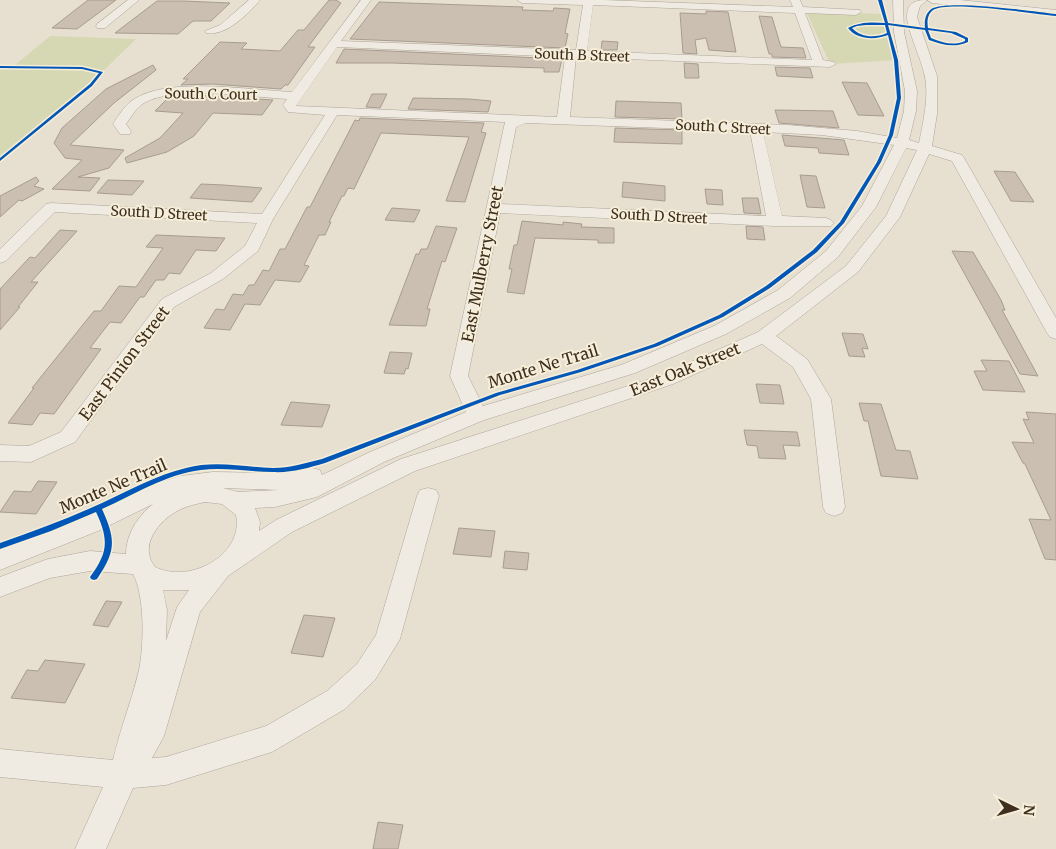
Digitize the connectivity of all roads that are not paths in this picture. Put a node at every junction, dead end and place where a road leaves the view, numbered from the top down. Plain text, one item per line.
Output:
1 (134, 0) edge
2 (255, 0) edge
3 (366, 0) edge
4 (522, 0) edge
5 (888, 0) edge
6 (898, 0) edge
7 (922, 0) edge
8 (932, 0) edge
9 (973, 0) edge
10 (589, 1) edge
11 (944, 1) edge
12 (796, 5) edge
13 (1056, 11) edge
14 (856, 12) dead end
15 (915, 24) junction
16 (101, 26) dead end
17 (210, 31) dead end
18 (898, 32) junction
19 (334, 44) junction
20 (576, 55) junction
21 (292, 101) junction
22 (333, 112) junction
23 (526, 119) junction
24 (563, 120) junction
25 (756, 128) junction
26 (125, 132) dead end
27 (902, 143) junction
28 (925, 148) junction
29 (493, 208) junction
30 (266, 219) junction
31 (775, 221) junction
32 (826, 223) dead end
33 (0, 258) edge
34 (1056, 333) edge
35 (764, 336) junction
36 (477, 415) junction
37 (0, 453) edge
38 (377, 457) junction
39 (428, 496) dead end
40 (236, 501) junction
41 (834, 507) dead end
42 (155, 515) junction
43 (0, 560) edge
44 (0, 564) edge
45 (226, 565) junction
46 (143, 568) junction
47 (0, 587) edge
48 (0, 763) edge
49 (124, 775) junction
50 (90, 849) edge

1 - 16 street
2 - 17 street
3 - 19 street
4 - 10 street
5 - 18 street
6 - 18 street, East Oak Street
7 - 15 street, East Oak Street
8 - 11 street
9 - 13 street
10 - 12 street
10 - 20 street
11 - 13 street
11 - 15 street
12 - 14 street
12 - 20 street, South B Street
15 - 28 street, East Oak Street
18 - 27 street, East Oak Street
19 - 20 street, South B Street
19 - 21 street
20 - 24 street
21 - 22 street, South C Street
21 - 26 street, South C Court
22 - 23 street, South C Street
22 - 30 street, East Pinion Street
23 - 24 street, South C Street
23 - 29 street, East Mulberry Street
24 - 25 street, South C Street
25 - 27 street, South C Street
25 - 31 street
27 - 28 street, South C Street
27 - 36 street, East Oak Street
28 - 34 street, South C Street
28 - 35 street, East Oak Street
29 - 31 street, South D Street
29 - 36 street, East Mulberry Street
30 - 33 street, South D Street
30 - 37 street, East Pinion Street
31 - 32 street, South D Street
35 - 41 street
35 - 45 street, East Oak Street
36 - 38 street, East Oak Street
38 - 40 street, East Oak Street
38 - 43 street, East Oak Street
39 - 49 street
40 - 42 street
40 - 45 street
42 - 44 street
42 - 46 street
45 - 46 street
45 - 49 street
46 - 47 street
46 - 49 street
48 - 49 street
49 - 50 street

